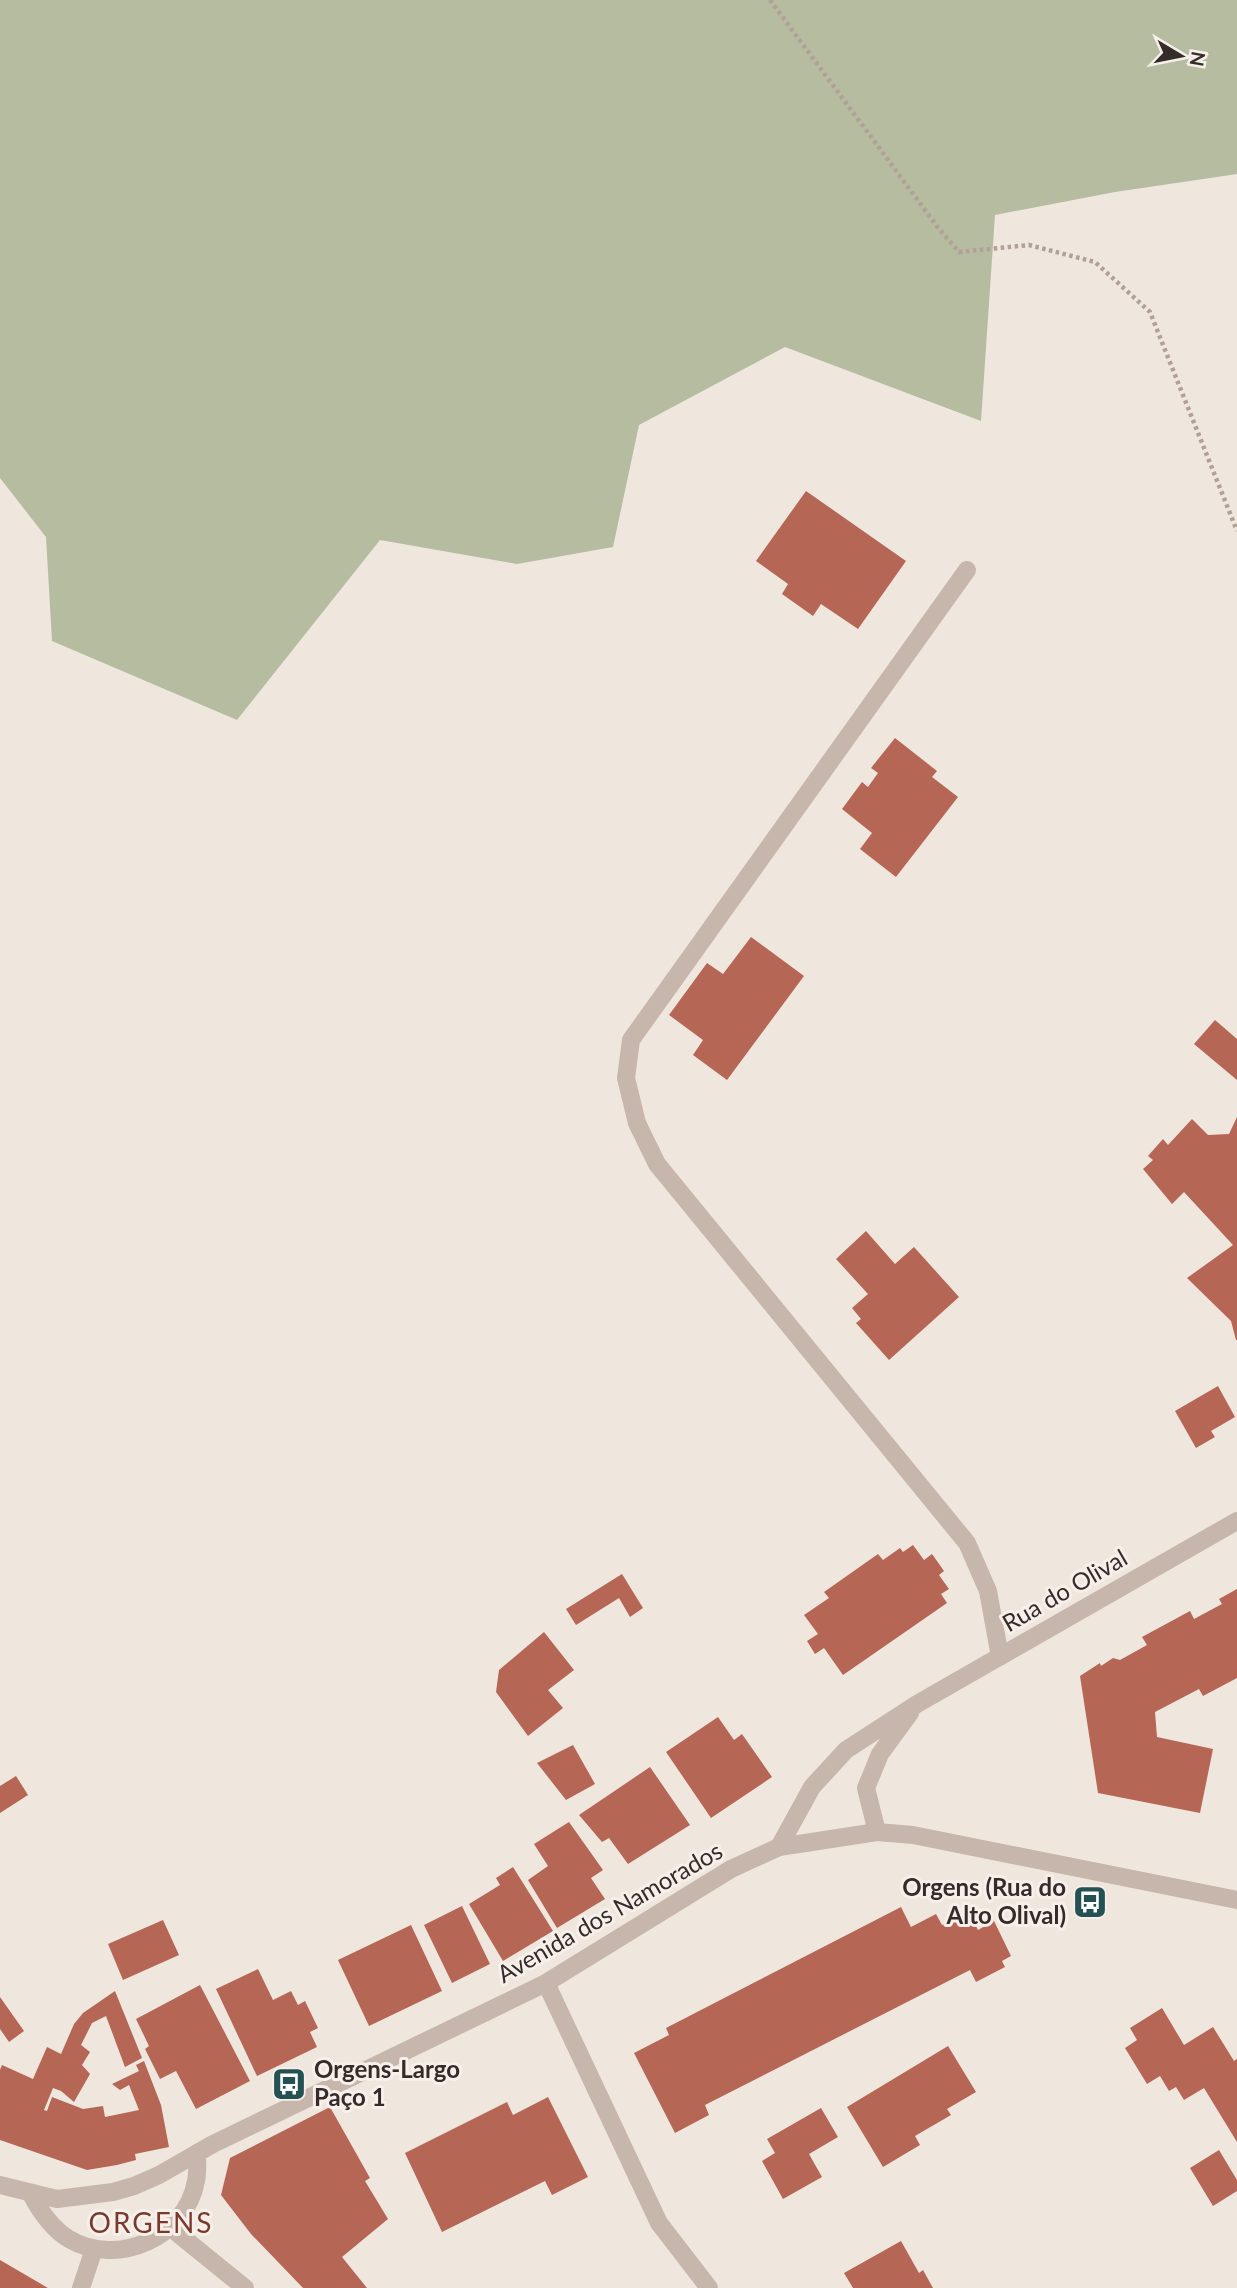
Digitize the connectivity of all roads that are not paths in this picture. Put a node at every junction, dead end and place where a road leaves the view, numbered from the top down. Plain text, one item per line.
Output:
1 (967, 570) dead end
2 (1237, 1521) edge
3 (1000, 1657) junction
4 (916, 1704) junction
5 (877, 1832) junction
6 (779, 1847) junction
7 (1237, 1900) edge
8 (546, 1983) junction
9 (197, 2153) junction
10 (0, 2185) edge
11 (31, 2194) junction
12 (170, 2228) junction
13 (94, 2249) junction
14 (81, 2288) edge
15 (245, 2288) edge
16 (709, 2288) edge

1 - 3 street
2 - 3 street, Rua do Olival
3 - 4 street, Rua do Olival
4 - 5 street, Rua do Olival
4 - 6 street, Rua do Olival
5 - 6 street, Avenida dos Namorados
5 - 7 street, Avenida dos Namorados
6 - 8 street, Avenida dos Namorados
8 - 9 street, Avenida dos Namorados
8 - 16 street
9 - 11 street, Avenida dos Namorados
9 - 12 street
10 - 11 street, Avenida dos Namorados
11 - 13 street
12 - 13 street
12 - 15 street
13 - 14 street

